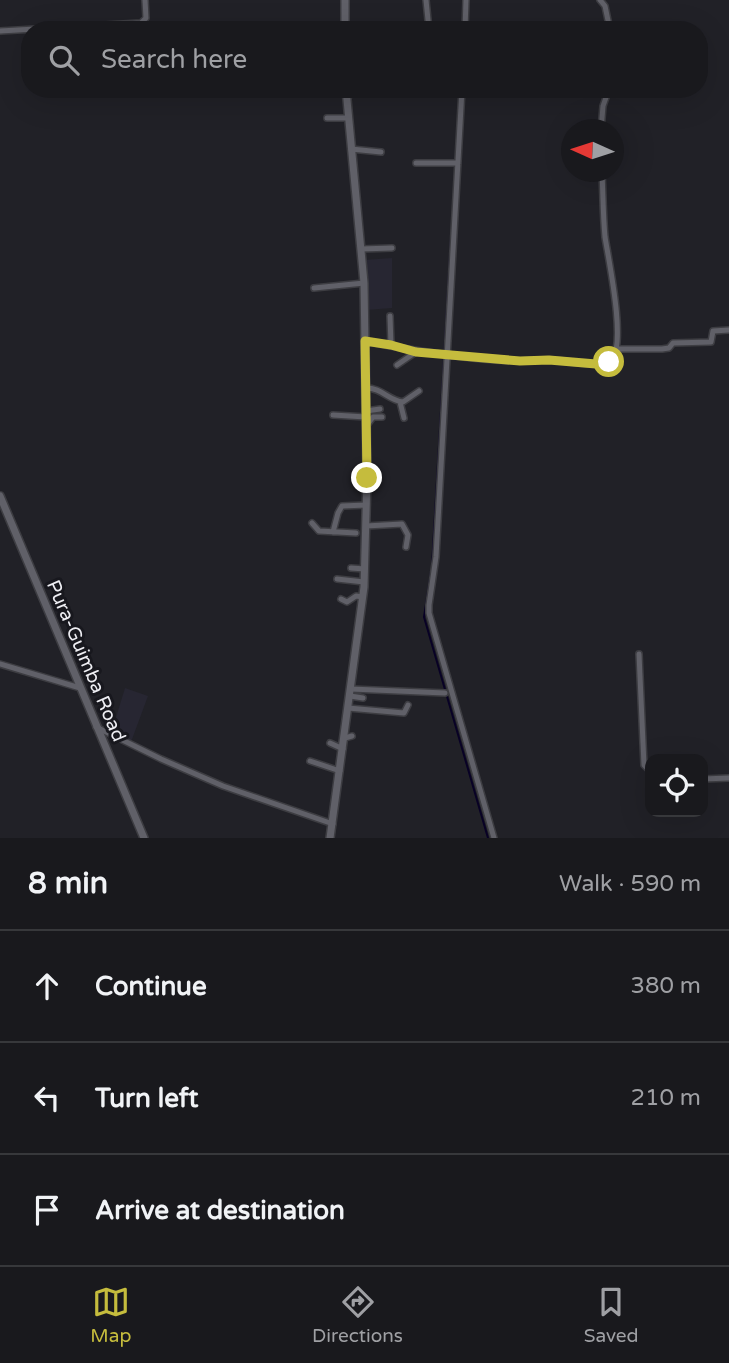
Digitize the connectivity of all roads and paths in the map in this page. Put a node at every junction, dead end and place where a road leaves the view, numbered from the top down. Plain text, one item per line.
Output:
1 (145, 0) edge
2 (345, 0) edge
3 (426, 0) edge
4 (466, 0) edge
5 (600, 0) edge
6 (145, 21) edge
7 (345, 21) edge
8 (428, 21) edge
9 (465, 21) edge
10 (608, 21) edge
11 (21, 31) edge
12 (0, 32) edge
13 (347, 98) edge
14 (462, 98) edge
15 (606, 98) edge
16 (327, 118) dead end
17 (349, 118) junction
18 (602, 119) edge
19 (351, 149) junction
20 (381, 152) dead end
21 (416, 163) dead end
22 (458, 163) junction
23 (603, 182) edge
24 (392, 248) dead end
25 (361, 249) junction
26 (364, 283) junction
27 (314, 288) dead end
28 (390, 316) dead end
29 (729, 330) edge
30 (365, 341) junction
31 (391, 345) junction
32 (617, 349) junction
33 (416, 352) junction
34 (447, 355) junction
35 (397, 365) dead end
36 (366, 388) junction
37 (419, 391) dead end
38 (400, 402) junction
39 (380, 409) dead end
40 (333, 415) dead end
41 (382, 417) dead end
42 (366, 418) junction
43 (404, 418) dead end
44 (0, 495) edge
45 (366, 505) junction
46 (312, 523) dead end
47 (366, 526) junction
48 (333, 532) junction
49 (356, 533) dead end
50 (406, 547) dead end
51 (351, 568) dead end
52 (365, 569) junction
53 (337, 579) dead end
54 (364, 582) junction
55 (363, 597) junction
56 (341, 599) dead end
57 (639, 654) dead end
58 (0, 664) edge
59 (80, 688) junction
60 (351, 693) junction
61 (445, 693) dead end
62 (363, 698) dead end
63 (408, 705) dead end
64 (348, 708) junction
65 (96, 727) junction
66 (330, 743) dead end
67 (343, 749) junction
68 (310, 761) dead end
69 (645, 766) edge
70 (340, 771) junction
71 (729, 778) edge
72 (708, 779) edge
73 (333, 824) junction
74 (144, 838) edge
75 (330, 838) edge
76 (494, 838) edge

1 - 6 street
2 - 7 street
3 - 8 street
4 - 9 street
5 - 10 street
11 - 12 street
13 - 17 street
14 - 22 street
15 - 18 street
16 - 17 street
17 - 19 street
19 - 20 street
19 - 25 street
21 - 22 street
22 - 34 street
23 - 32 street
24 - 25 street
25 - 26 street
26 - 27 street
26 - 30 street
28 - 31 street
29 - 32 street
30 - 31 street
30 - 36 street
31 - 33 street
32 - 34 street
33 - 34 street
33 - 35 street
34 - 76 street
36 - 38 street
36 - 42 street
37 - 38 street
38 - 43 street
39 - 42 street
40 - 42 street
41 - 42 street
42 - 45 street
44 - 59 street, Pura-Guimba Road
45 - 47 street
45 - 48 street
46 - 48 street
47 - 50 street
47 - 52 street
48 - 49 street
51 - 52 street
52 - 54 street
53 - 54 street
54 - 55 street
55 - 56 street
55 - 60 street
57 - 69 street
58 - 59 street
59 - 65 street, Pura-Guimba Road
60 - 61 street
60 - 62 street
60 - 64 street
63 - 64 street
64 - 67 street
65 - 73 street
65 - 74 street, Pura-Guimba Road
66 - 67 street
67 - 70 street
68 - 70 street
70 - 73 street
71 - 72 street
73 - 75 street

